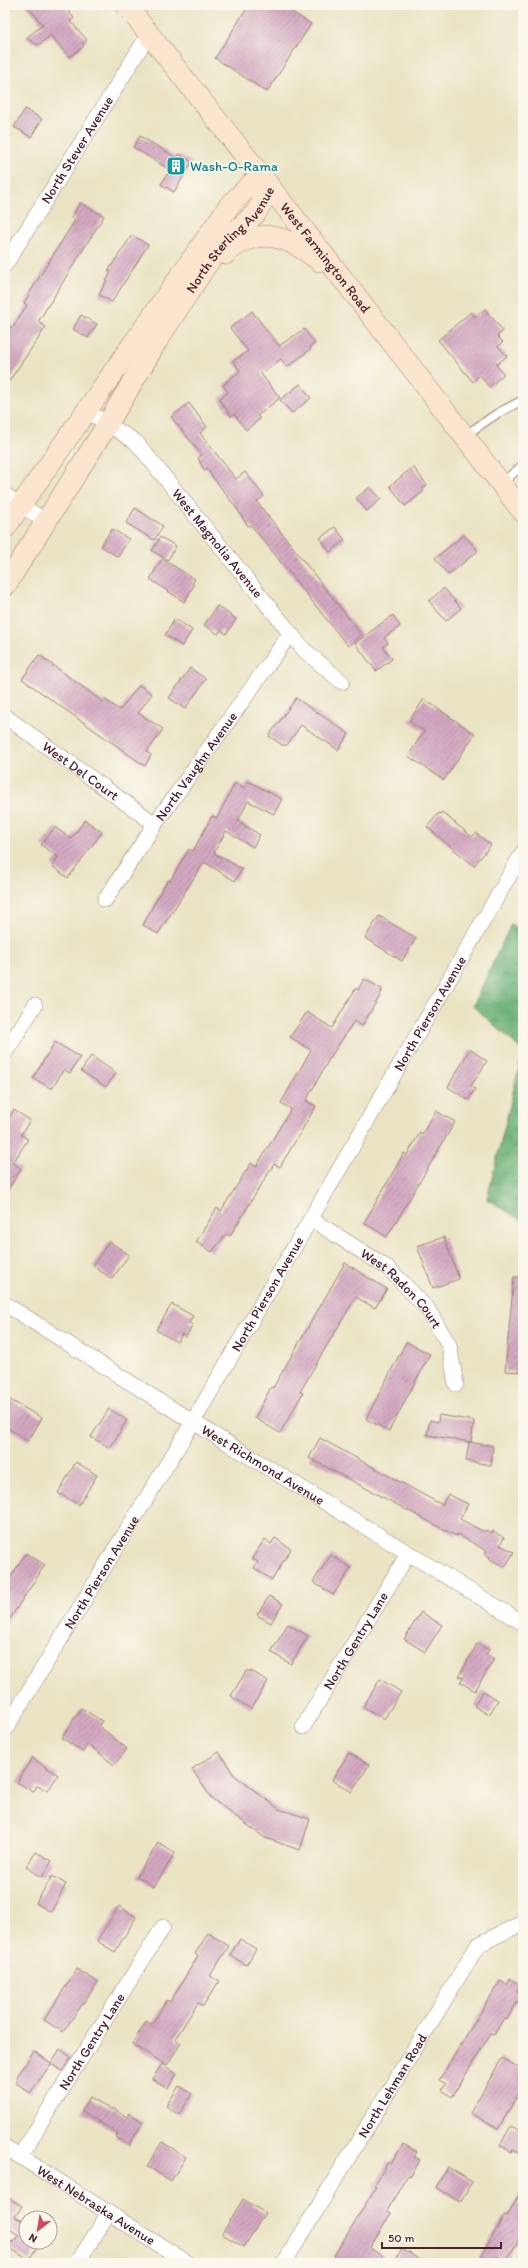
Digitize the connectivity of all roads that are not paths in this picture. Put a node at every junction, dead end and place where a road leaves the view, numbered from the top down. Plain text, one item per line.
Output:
1 (126, 5) edge
2 (149, 34) junction
3 (270, 188) junction
4 (5, 265) edge
5 (353, 292) junction
6 (157, 341) junction
7 (523, 400) edge
8 (87, 411) junction
9 (107, 425) junction
10 (464, 436) junction
11 (523, 465) edge
12 (501, 484) junction
13 (13, 500) edge
14 (523, 512) edge
15 (47, 522) junction
16 (5, 528) edge
17 (5, 586) edge
18 (290, 634) junction
19 (342, 682) dead end
20 (6, 717) edge
21 (155, 824) junction
22 (523, 852) edge
23 (105, 900) dead end
24 (35, 1005) dead end
25 (5, 1053) edge
26 (311, 1219) junction
27 (5, 1304) edge
28 (456, 1384) dead end
29 (193, 1422) junction
30 (408, 1554) junction
31 (523, 1623) edge
32 (303, 1727) dead end
33 (5, 1730) edge
34 (520, 1926) edge
35 (163, 1927) dead end
36 (5, 2147) edge
37 (20, 2156) junction
38 (108, 2214) junction
39 (77, 2263) edge
40 (188, 2263) edge
41 (284, 2263) edge

1 - 2 main road, West Farmington Road
2 - 3 main road, West Farmington Road
2 - 4 street, North Stever Avenue
3 - 5 main road, West Farmington Road
3 - 6 main road, North Sterling Avenue
3 - 8 main road, North Sterling Avenue
5 - 6 main road
5 - 10 main road, West Farmington Road
6 - 9 main road, North Sterling Avenue
7 - 10 lane
8 - 9 street, West Magnolia Avenue
8 - 13 main road, North Sterling Avenue
9 - 15 main road, North Sterling Avenue
9 - 18 street, West Magnolia Avenue
10 - 12 main road, West Farmington Road
11 - 12 lane
12 - 14 main road, West Farmington Road
13 - 15 street
13 - 16 main road, North Sterling Avenue
15 - 17 main road, North Sterling Avenue
18 - 19 street, West Magnolia Avenue
18 - 21 street, North Vaughn Avenue
20 - 21 street, West Del Court
21 - 23 street, North Vaughn Avenue
22 - 26 street, North Pierson Avenue
24 - 25 street
26 - 28 street, West Radon Court
26 - 29 street, North Pierson Avenue
27 - 29 street, West Richmond Avenue
29 - 30 street, West Richmond Avenue
29 - 33 street, North Pierson Avenue
30 - 31 street, West Richmond Avenue
30 - 32 street, North Gentry Lane
34 - 41 street, North Lehman Road
35 - 37 street, North Gentry Lane
36 - 37 street, West Nebraska Avenue
37 - 38 street, West Nebraska Avenue
38 - 39 street
38 - 40 street, West Nebraska Avenue

